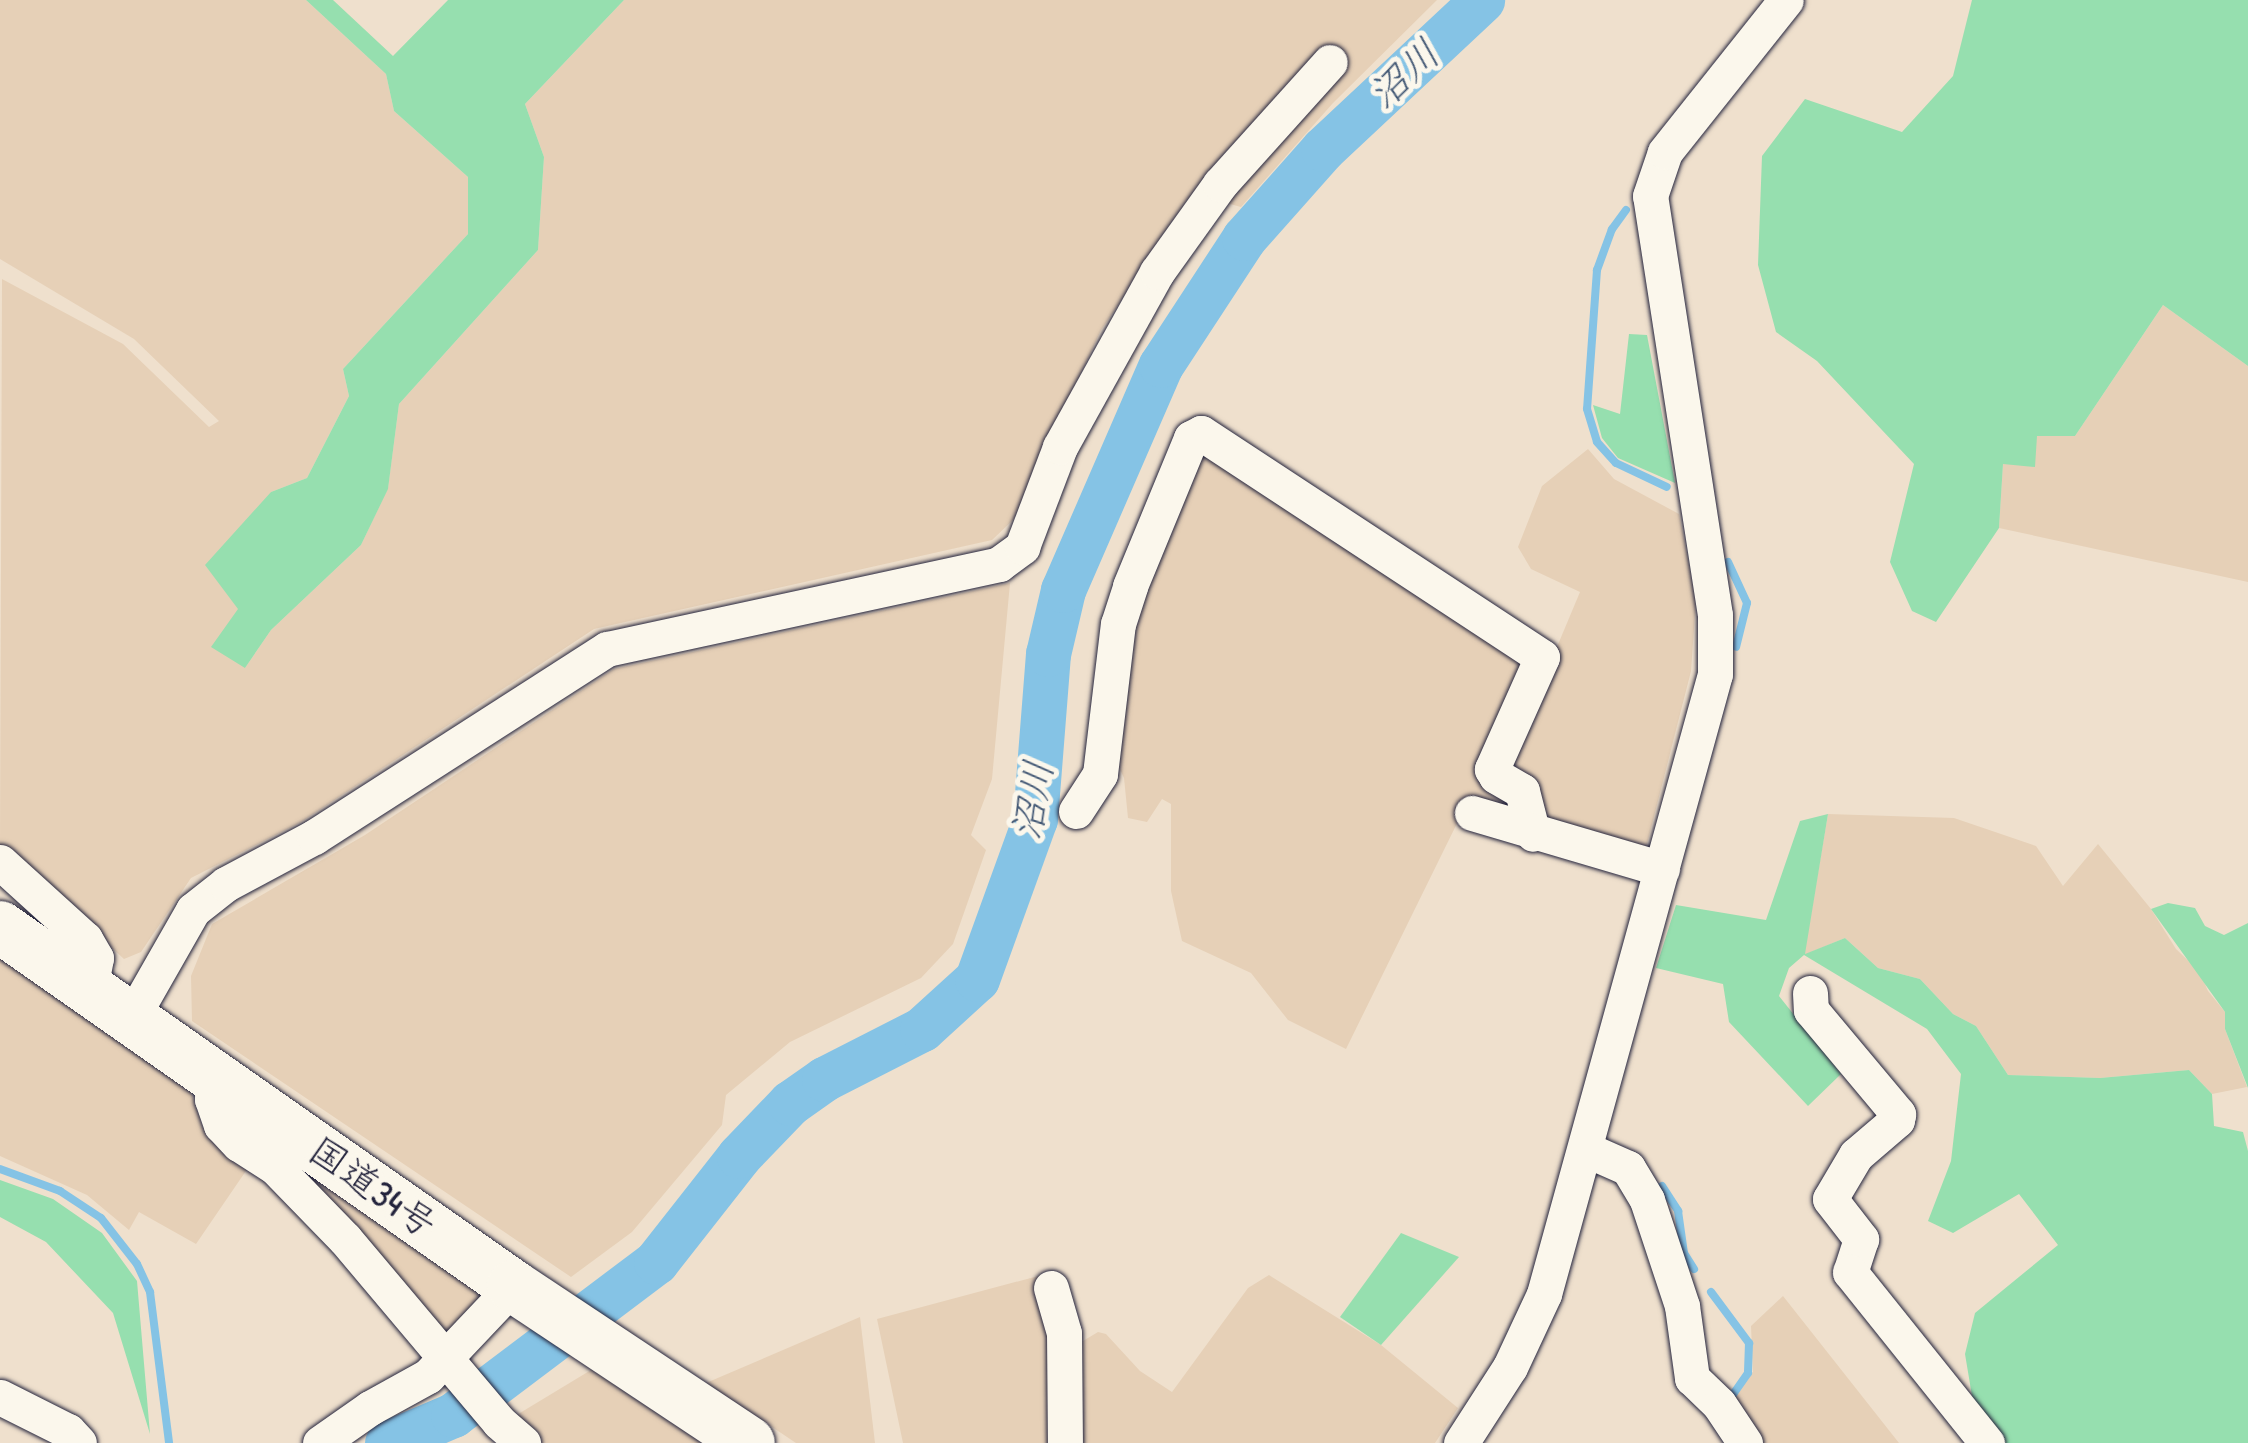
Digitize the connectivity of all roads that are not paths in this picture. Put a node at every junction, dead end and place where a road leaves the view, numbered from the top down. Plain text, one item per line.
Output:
1 (1786, 0) edge
2 (1330, 62) dead end
3 (1076, 811) dead end
4 (1472, 813) dead end
5 (1533, 834) junction
6 (0, 862) edge
7 (1662, 870) junction
8 (0, 927) edge
9 (90, 988) junction
10 (1810, 994) dead end
11 (132, 1017) junction
12 (214, 1075) junction
13 (1586, 1149) junction
14 (1051, 1288) dead end
15 (533, 1297) junction
16 (448, 1357) junction
17 (0, 1397) edge
18 (511, 1432) edge
19 (79, 1443) edge
20 (320, 1443) edge
21 (748, 1443) edge
22 (1065, 1443) edge
23 (1461, 1443) edge
24 (1746, 1443) edge
25 (1987, 1443) edge

1 - 7 street
2 - 11 street
3 - 5 street
4 - 5 street
5 - 7 street
6 - 9 street
7 - 13 street
8 - 9 highway, 国道34号
9 - 11 highway, 国道34号
10 - 25 street
11 - 12 highway, 国道34号
12 - 15 highway, 国道34号
12 - 16 street
13 - 23 street
13 - 24 street
14 - 22 street
15 - 16 street
15 - 21 highway, 国道34号
16 - 18 street
16 - 20 street
17 - 19 street

